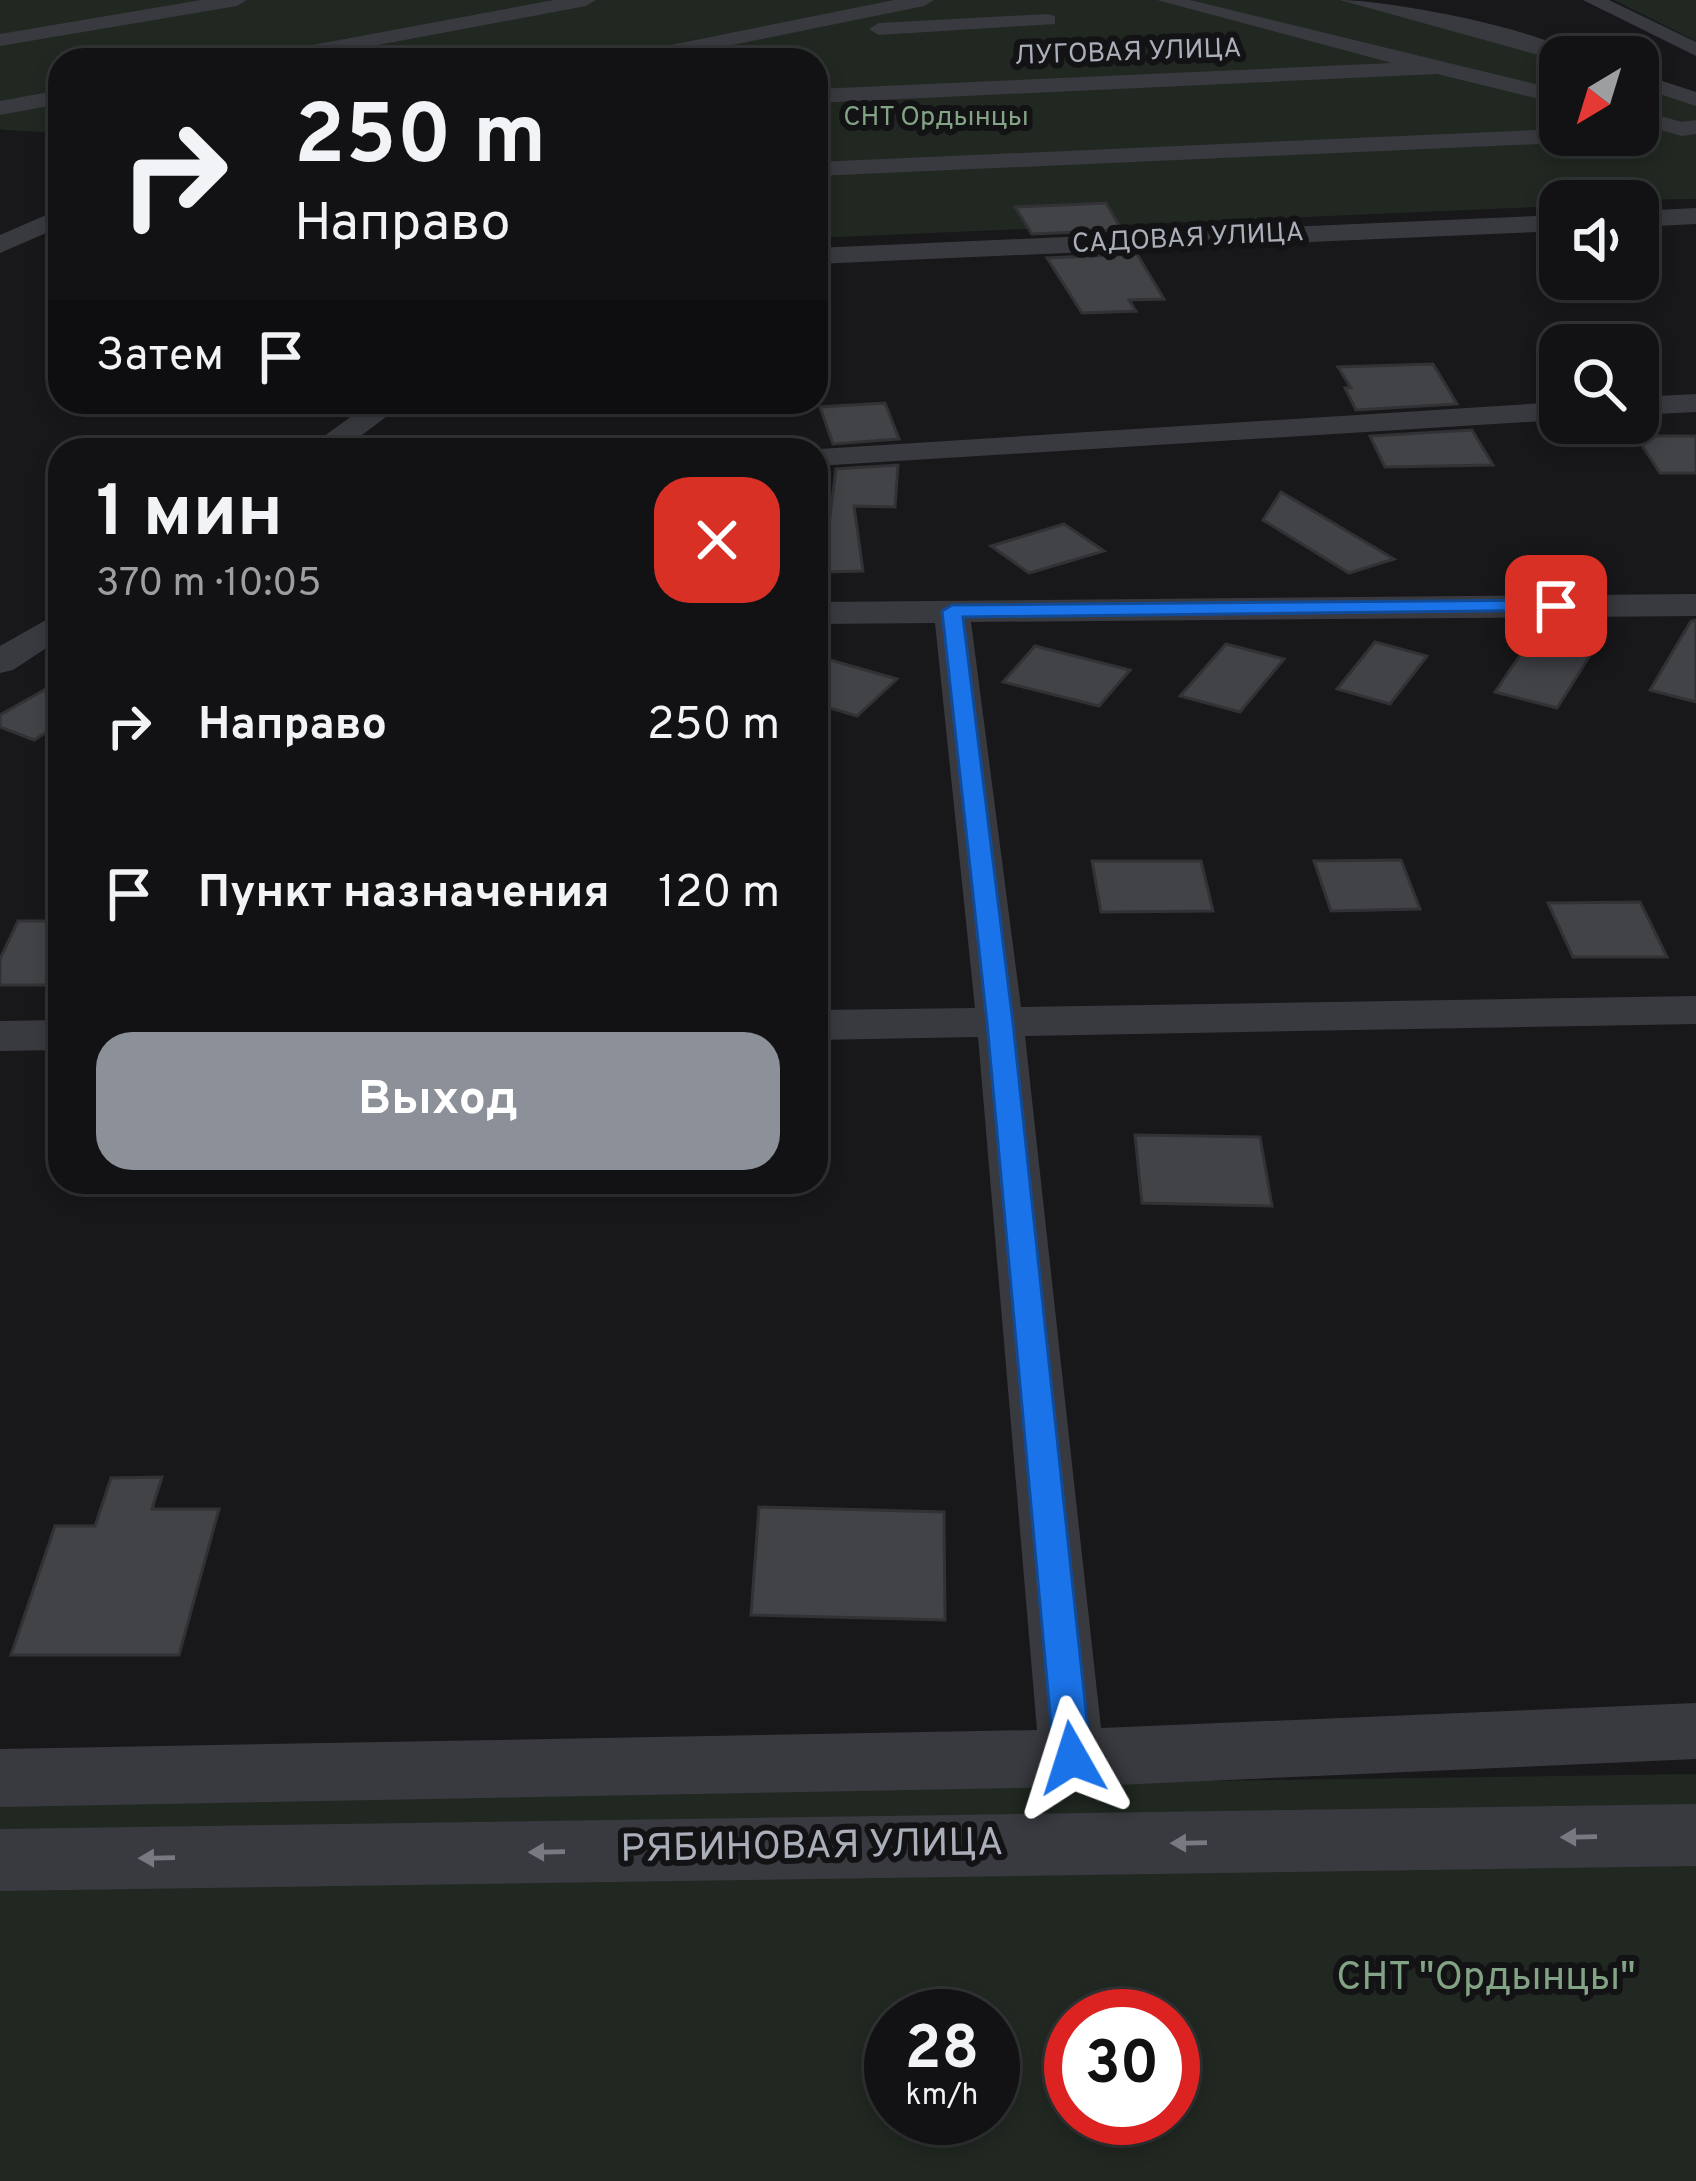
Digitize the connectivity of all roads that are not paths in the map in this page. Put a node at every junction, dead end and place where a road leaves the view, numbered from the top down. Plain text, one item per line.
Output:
1 (236, 0) edge
2 (586, 0) edge
3 (924, 0) edge
4 (1030, 0) edge
5 (1168, 0) edge
6 (1350, 0) edge
7 (1593, 0) edge
8 (175, 4) edge
9 (1226, 16) junction
10 (1154, 20) dead end
11 (217, 29) dead end
12 (745, 36) junction
13 (1061, 36) junction
14 (0, 40) edge
15 (313, 48) edge
16 (686, 48) edge
17 (1539, 48) edge
18 (1696, 50) edge
19 (1442, 67) junction
20 (1099, 85) junction
21 (1659, 87) edge
22 (1539, 92) edge
23 (828, 96) edge
24 (48, 99) edge
25 (1696, 99) edge
26 (0, 108) edge
27 (1659, 122) edge
28 (1689, 128) edge
29 (1659, 130) edge
30 (1539, 137) edge
31 (828, 168) edge
32 (20, 212) dead end
33 (48, 216) edge
34 (1696, 216) edge
35 (1659, 218) edge
36 (48, 223) edge
37 (1539, 224) edge
38 (0, 245) edge
39 (828, 255) edge
40 (1696, 403) edge
41 (1659, 405) edge
42 (1539, 412) edge
43 (374, 414) edge
44 (338, 438) edge
45 (828, 455) edge
46 (1696, 605) edge
47 (952, 611) junction
48 (828, 613) edge
49 (48, 631) edge
50 (0, 662) edge
51 (1696, 1010) edge
52 (1000, 1023) junction
53 (828, 1025) edge
54 (48, 1035) edge
55 (0, 1036) edge
56 (1696, 1730) edge
57 (1072, 1758) junction
58 (0, 1778) edge
59 (1696, 1835) edge
60 (0, 1860) edge

1 - 8 street
2 - 15 street
3 - 12 street
4 - 13 street
5 - 9 street
6 - 17 street
7 - 18 street
8 - 11 street
8 - 14 street
9 - 10 street
9 - 19 street
12 - 13 street
12 - 16 street
13 - 20 street
19 - 20 street, ЛУГОВАЯ УЛИЦА
19 - 22 street
20 - 23 street, ЛУГОВАЯ УЛИЦА
21 - 25 street
24 - 26 street
27 - 28 street
28 - 29 street
30 - 31 street
32 - 33 street
34 - 35 street
36 - 38 street
37 - 39 street, САДОВАЯ УЛИЦА
40 - 41 street
42 - 45 street
43 - 44 street
46 - 47 street
47 - 48 street
47 - 52 street
49 - 50 street
51 - 52 street
52 - 53 street
52 - 57 street
54 - 55 street
56 - 57 street
57 - 58 street
59 -> 60 street, РЯБИНОВАЯ УЛИЦА

